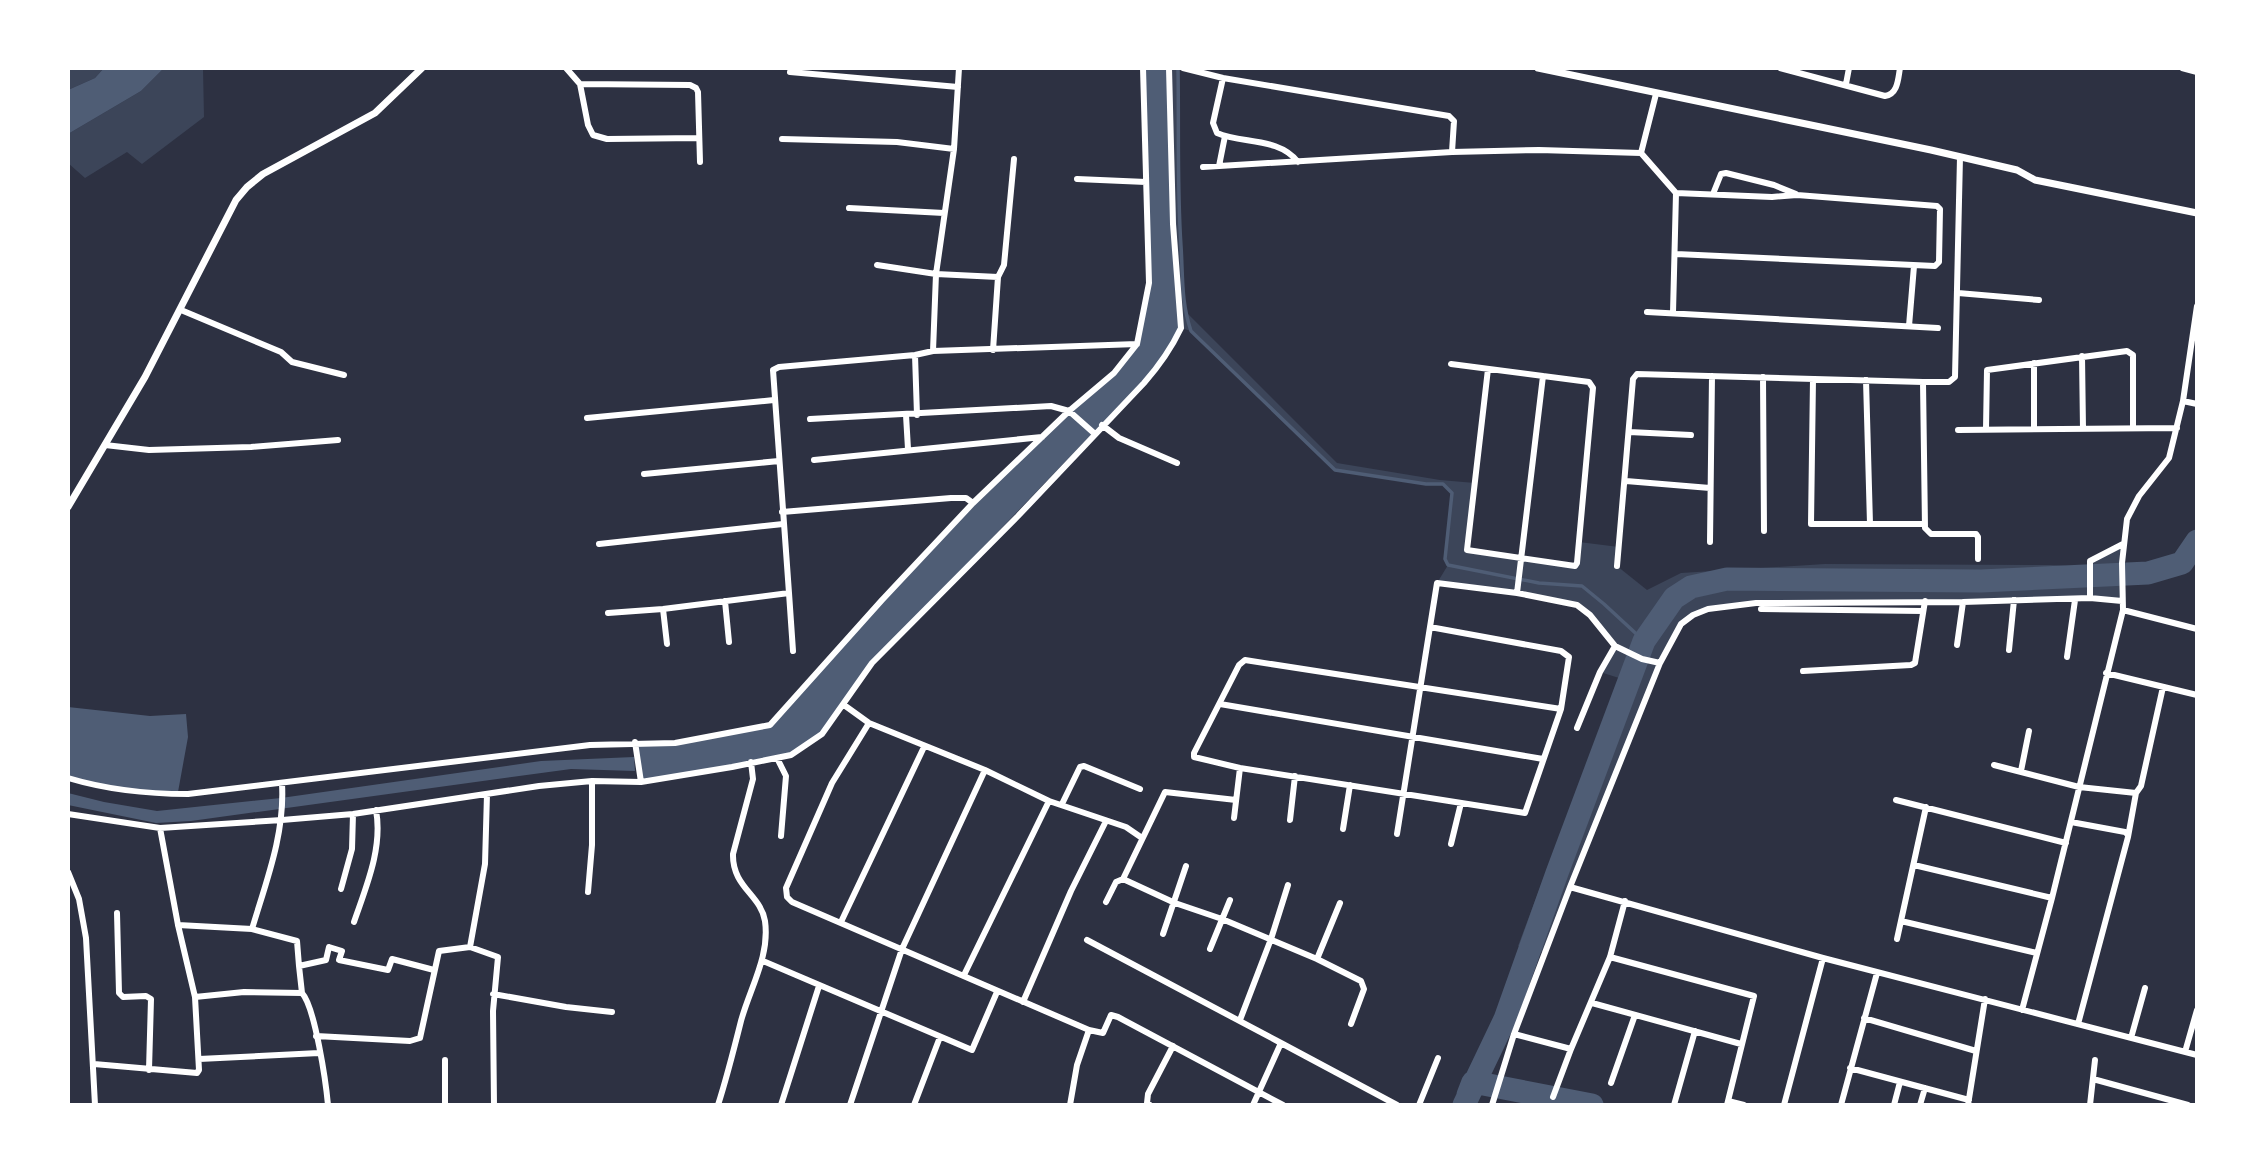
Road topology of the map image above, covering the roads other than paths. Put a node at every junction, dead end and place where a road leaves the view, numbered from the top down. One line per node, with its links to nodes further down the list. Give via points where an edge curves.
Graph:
1 (422, 68): 48 (street, via 375,113 247,187 236,200)
2 (566, 68): 16 (street)
3 (959, 68): 18 (street)
4 (1143, 68): 33 (street)
5 (1169, 68): 76 (street, via 1181,328 1161,362)
6 (1183, 68): 15 (street)
7 (1538, 68): 19 (street)
8 (1780, 68): 12 (street)
9 (1849, 68): 17 (street)
10 (1900, 68): 17 (street, via 1895,91 1889,96)
11 (2182, 68): 14 (street)
12 (1800, 71): 17 (street)
13 (790, 72): 18 (street)
14 (2197, 72)
15 (1223, 78): 20 (street, via 1213,123 1217,133); 24 (street, via 1449,116 1454,121)
16 (580, 84): 21 (street, via 593,135 607,139); 21 (street, via 690,85 698,92)
17 (1846, 84)
18 (958, 87): 23 (street)
19 (1656, 94): 25 (street); 26 (street)
20 (1225, 136): 29 (street, via 1272,145); 30 (street)
21 (699, 138): 28 (street)
22 (782, 139): 23 (street, via 897,142)
23 (954, 149): 38 (street)
24 (1452, 152): 25 (street); 29 (street)
25 (1641, 153): 34 (street)
26 (1960, 157): 39 (street, via 2017,170 2035,180); 45 (street)
27 (1014, 159): 44 (street)
28 (701, 162)
29 (1298, 162): 30 (street)
30 (1219, 166): 31 (street)
31 (1203, 167)
32 (1077, 179): 33 (street)
33 (1146, 182): 53 (street, via 1149,284)
34 (1676, 193): 35 (street); 40 (street)
35 (1713, 194): 36 (street); 36 (street, via 1719,177 1726,173)
36 (1797, 195): 42 (street, via 1939,206 1939,264)
37 (849, 208): 38 (street)
38 (944, 213): 43 (street)
39 (2197, 213)
40 (1676, 254): 42 (street); 50 (street)
41 (877, 265): 43 (street)
42 (1914, 266): 51 (street)
43 (936, 274): 44 (street); 55 (street)
44 (998, 278): 54 (street)
45 (1958, 293): 46 (street); 67 (street, via 1955,377 1949,382)
46 (2039, 300)
47 (2197, 306): 69 (street)
48 (181, 310): 61 (street, via 281,352 292,362); 88 (street)
49 (1647, 312): 50 (street)
50 (1673, 313): 51 (street)
51 (1909, 326): 52 (street)
52 (1938, 328)
53 (1137, 344): 54 (street); 71 (street, via 1114,373)
54 (993, 350): 55 (street)
55 (933, 351): 56 (street)
56 (915, 355): 68 (street, via 779,367 772,376); 73 (street)
57 (2082, 356): 58 (street); 77 (street, via 2132,353); 81 (street)
58 (2034, 363): 79 (street, via 1987,370); 80 (street)
59 (1451, 364): 60 (street)
60 (1488, 369): 62 (street); 107 (street, via 1467,550)
61 (344, 375)
62 (1543, 376): 107 (street); 107 (street, via 1593,386 1577,563 1573,567)
63 (1712, 376): 64 (street); 83 (street, via 1635,375); 95 (street)
64 (1763, 377): 65 (street); 102 (street)
65 (1814, 379): 66 (street); 100 (street, via 1811,523)
66 (1866, 380): 67 (street); 100 (street)
67 (1923, 382): 101 (street)
68 (774, 400): 74 (street); 91 (street)
69 (2183, 401): 70 (street); 78 (street)
70 (2197, 404)
71 (1069, 411): 73 (street, via 1051,406); 84 (street); 86 (street)
72 (906, 415): 73 (street); 75 (street); 89 (street)
73 (917, 415)
74 (587, 418)
75 (810, 419)
76 (1102, 425): 84 (street); 92 (street, via 1119,438)
77 (2133, 428): 78 (street); 81 (street)
78 (2177, 428): 105 (street, via 2169,458 2133,505)
79 (1986, 429): 80 (street); 82 (street)
80 (2034, 429): 81 (street)
81 (2083, 429)
82 (1958, 430)
83 (1629, 432): 85 (street); 94 (street)
84 (1095, 434): 139 (street, via 880,655)
85 (1691, 435)
86 (1042, 437): 89 (street); 96 (street)
87 (338, 440): 88 (street, via 149,450)
88 (105, 444): 97 (street)
89 (908, 449): 90 (street)
90 (814, 460)
91 (779, 461): 93 (street); 98 (street)
92 (1177, 463)
93 (643, 474)
94 (1626, 481): 95 (street); 108 (street)
95 (1710, 488): 103 (street)
96 (973, 503): 98 (street, via 951,498); 145 (street, via 771,725 675,743)
97 (68, 507)
98 (782, 512): 99 (street)
99 (783, 524): 104 (street); 109 (street)
100 (1870, 524): 101 (street)
101 (1924, 524): 106 (street, via 1931,534 1976,534)
102 (1764, 531)
103 (1710, 542)
104 (599, 544)
105 (2123, 544): 111 (street, via 2090,561); 116 (street)
106 (1978, 559)
107 (1521, 561): 110 (street)
108 (1617, 566)
109 (789, 593): 114 (street); 130 (street)
110 (1517, 593): 123 (street, via 1437,583); 128 (street, via 1577,605)
111 (2090, 598): 113 (street); 116 (street)
112 (2014, 600): 113 (street); 117 (street); 129 (street)
113 (2076, 600): 131 (street)
114 (726, 601): 118 (street); 125 (street)
115 (1924, 601): 117 (street); 121 (street); 132 (street, via 1756,603 1708,609 1681,624)
116 (2122, 601): 120 (street)
117 (1963, 602): 127 (street)
118 (663, 609): 122 (street); 126 (street)
119 (1761, 609): 121 (street)
120 (2123, 610): 124 (street); 134 (street)
121 (1923, 611): 133 (street, via 1916,659 1911,665)
122 (608, 614)
123 (1430, 627): 135 (street); 140 (street, via 1565,652 1569,660)
124 (2197, 629)
125 (729, 642)
126 (667, 644)
127 (1956, 645)
128 (1615, 646): 132 (street); 142 (street)
129 (2009, 650)
130 (793, 651)
131 (2067, 657)
132 (1660, 663): 192 (street)
133 (1803, 671)
134 (2106, 673): 136 (street); 160 (street)
135 (1421, 685): 138 (street, via 1245,660); 140 (street); 144 (street)
136 (2163, 687): 137 (street); 162 (street)
137 (2197, 695)
138 (1220, 704): 144 (street); 151 (street, via 1193,755)
139 (844, 705): 141 (street); 147 (street, via 822,734 791,755)
140 (1562, 709): 148 (street)
141 (869, 723): 146 (street); 205 (street, via 832,783 786,888 792,902)
142 (1577, 728)
143 (2029, 731): 153 (street)
144 (1412, 736): 148 (street); 164 (street)
145 (635, 742): 157 (street); 158 (street)
146 (925, 747): 152 (street); 205 (street)
147 (777, 758): 149 (street); 183 (street, via 786,776)
148 (1543, 759): 168 (street, via 1525,813)
149 (751, 762): 157 (street); 219 (street, via 753,779 733,867 765,920)
150 (1994, 765): 153 (street)
151 (1240, 768): 154 (street); 165 (street)
152 (985, 770): 167 (street); 213 (street)
153 (2021, 771): 160 (street)
154 (1295, 776): 159 (street); 176 (street)
155 (68, 778): 158 (street, via 147,793 188,794)
156 (592, 781): 157 (street); 163 (street); 194 (street)
157 (641, 782)
158 (282, 784): 175 (street)
159 (1350, 785): 164 (street); 180 (street)
160 (2079, 787): 162 (street); 178 (street)
161 (1140, 789): 169 (street, via 1084,765)
162 (2136, 793): 182 (street)
163 (488, 794): 171 (street); 212 (street, via 485,864)
164 (1403, 794): 168 (street); 181 (street)
165 (1236, 800): 174 (street); 184 (street, via 1165,792)
166 (1896, 800): 170 (street)
167 (1049, 801): 169 (street); 223 (street)
168 (1461, 803): 186 (street)
169 (1062, 804): 177 (street)
170 (1926, 807): 185 (street); 187 (street)
171 (376, 810): 173 (street); 204 (street, via 374,855)
172 (68, 814): 179 (street)
173 (353, 814): 175 (street); 193 (street, via 352,849)
174 (1234, 818)
175 (282, 820): 179 (street); 207 (street)
176 (1290, 820)
177 (1106, 821): 184 (street); 231 (street)
178 (2071, 822): 182 (street); 185 (street)
179 (160, 828): 206 (street)
180 (1343, 829)
181 (1396, 834)
182 (2127, 834): 241 (street)
183 (780, 836)
184 (1142, 838): 190 (street)
185 (2066, 843): 195 (street)
186 (1451, 844)
187 (1914, 865): 195 (street); 203 (street)
188 (1186, 866): 199 (street)
189 (68, 872): 260 (street, via 84,926)
190 (1123, 879): 198 (street, via 1116,882); 199 (street)
191 (1288, 885): 209 (street)
192 (1570, 887): 197 (street); 244 (street)
193 (341, 890)
194 (588, 892)
195 (2052, 898): 215 (street)
196 (1230, 900): 202 (street)
197 (1625, 901): 216 (street); 217 (street)
198 (1106, 902)
199 (1175, 903): 202 (street); 208 (street)
200 (1340, 903): 218 (street)
201 (117, 913): 262 (street, via 119,993 151,999)
202 (1222, 919): 209 (street); 214 (street)
203 (1901, 921): 210 (street); 215 (street)
204 (354, 922)
205 (841, 922): 213 (street)
206 (178, 925): 207 (street); 229 (street)
207 (252, 929): 220 (street, via 297,941)
208 (1163, 934)
209 (1271, 939): 218 (street); 239 (street)
210 (1898, 939)
211 (1087, 940): 239 (street)
212 (470, 947): 221 (street, via 439,951); 228 (street, via 498,957)
213 (902, 949): 223 (street); 233 (street)
214 (1210, 949)
215 (2037, 953): 234 (street)
216 (1610, 957): 232 (street); 249 (street, via 1754,996)
217 (1823, 958): 222 (street); 288 (street)
218 (1317, 959): 240 (street, via 1363,982)
219 (763, 961): 224 (street); 275 (street, via 750,990)
220 (299, 966): 221 (street, via 326,960 328,947 342,951 339,960 388,970 392,959); 227 (street)
221 (434, 970): 245 (street, via 422,1034 415,1041)
222 (1877, 973): 230 (street); 238 (street)
223 (964, 975): 226 (street)
224 (818, 986): 233 (street); 276 (street)
225 (2145, 988): 247 (street)
226 (997, 992): 231 (street); 246 (street, via 972,1050)
227 (302, 993): 229 (street); 245 (street)
228 (493, 994): 236 (street); 274 (street)
229 (195, 997): 257 (street)
230 (1985, 999): 234 (street); 252 (street)
231 (1023, 1002): 242 (street)
232 (1592, 1003): 237 (street); 251 (street)
233 (880, 1010): 246 (street); 277 (street)
234 (2022, 1010): 241 (street)
235 (2197, 1010): 253 (street)
236 (612, 1012)
237 (1635, 1015): 243 (street); 265 (street)
238 (1864, 1018): 252 (street); 261 (street)
239 (1240, 1020): 248 (street)
240 (1351, 1024)
241 (2078, 1024): 247 (street)
242 (1089, 1030): 250 (street, via 1102,1033 1111,1015); 279 (street)
243 (1695, 1031): 249 (street); 286 (street)
244 (1514, 1034): 251 (street); 285 (street)
245 (316, 1035): 254 (street)
246 (940, 1037): 278 (street)
247 (2131, 1038): 253 (street)
248 (1281, 1043): 267 (street); 283 (street)
249 (1741, 1044): 270 (street)
250 (1173, 1046): 267 (street); 280 (street, via 1148,1094)
251 (1571, 1048): 268 (street)
252 (1976, 1051): 269 (street)
253 (2185, 1052): 255 (street)
254 (319, 1054): 257 (street); 272 (street)
255 (2197, 1055)
256 (1438, 1058): 284 (street)
257 (199, 1059): 262 (street, via 197,1073)
258 (445, 1060): 273 (street)
259 (2095, 1060): 263 (street)
260 (94, 1064): 262 (street); 271 (street)
261 (1850, 1068): 264 (street); 289 (street)
262 (149, 1070)
263 (2093, 1079): 292 (street); 293 (street)
264 (1900, 1082): 266 (street); 290 (street)
265 (1611, 1083)
266 (1924, 1088): 269 (street); 291 (street)
267 (1259, 1092): 281 (street); 282 (street)
268 (1553, 1097)
269 (1968, 1102)
270 (1727, 1103): 287 (street)
271 (95, 1105)
272 (328, 1105)
273 (445, 1105)
274 (494, 1105)
275 (719, 1105)
276 (781, 1105)
277 (850, 1105)
278 (914, 1105)
279 (1070, 1105)
280 (1150, 1105)
281 (1253, 1105)
282 (1283, 1105)
283 (1397, 1105)
284 (1419, 1105)
285 (1492, 1105)
286 (1674, 1105)
287 (1744, 1105)
288 (1784, 1105)
289 (1841, 1105)
290 (1894, 1105)
291 (1920, 1105)
292 (2090, 1105)
293 (2188, 1105)

